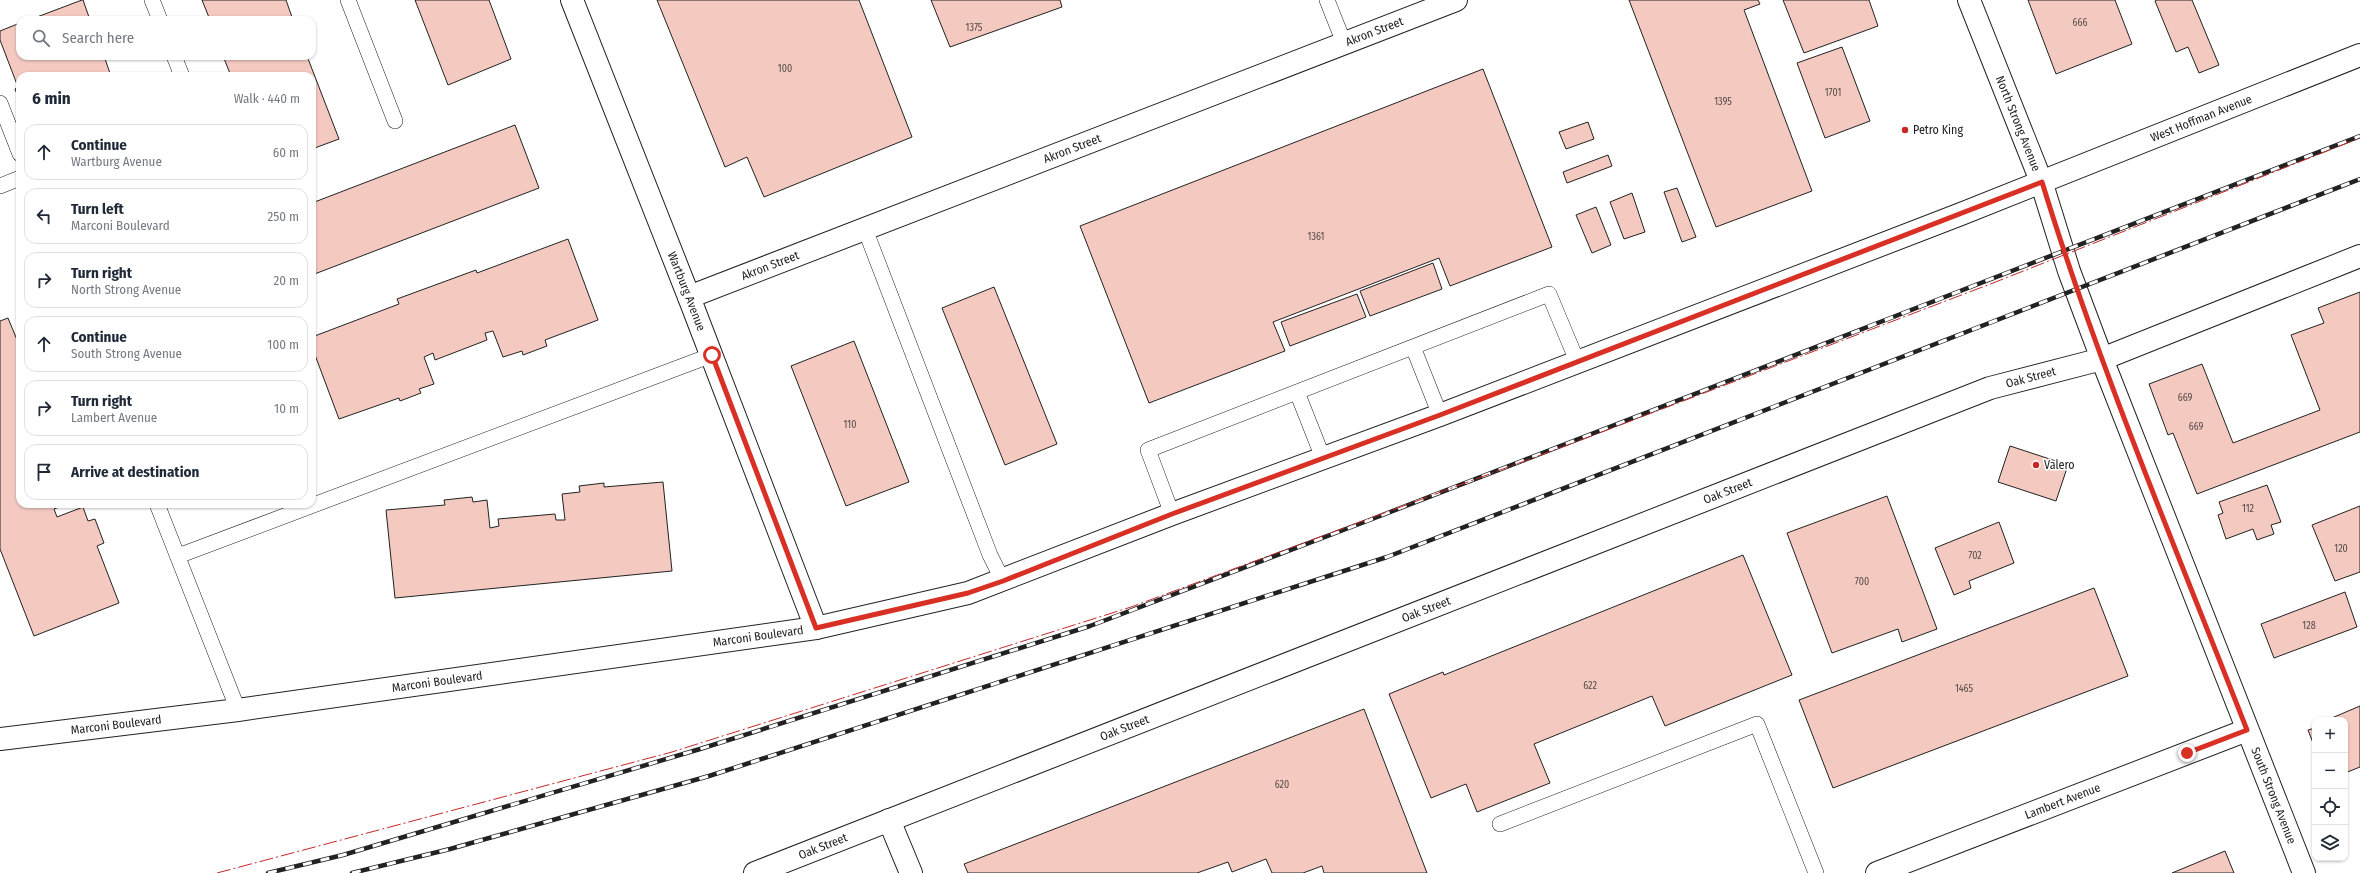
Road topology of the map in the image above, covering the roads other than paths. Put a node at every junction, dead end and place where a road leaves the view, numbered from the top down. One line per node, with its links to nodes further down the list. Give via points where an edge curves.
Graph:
1 (152, 0): 8 (lane)
2 (348, 0): 14 (lane)
3 (572, 0): 22 (street, Wartburg Avenue)
4 (1327, 0): 9 (lane)
5 (1456, 0): 7 (street, Akron Street)
6 (1969, 0): 17 (street, North Strong Avenue)
7 (1434, 4): 9 (street, Akron Street)
8 (158, 16)
9 (1344, 43): 19 (street, Akron Street)
10 (2360, 55): 17 (street, West Hoffman Avenue)
11 (176, 60): 12 (lane)
12 (180, 72)
13 (0, 103): 15 (lane)
14 (395, 121)
15 (16, 144)
16 (16, 180): 18 (lane)
17 (2042, 182): 21 (street, North Strong Avenue); 26 (street, Marconi Boulevard)
18 (0, 186)
19 (865, 229): 22 (street, Akron Street); 35 (lane, via 990,555)
20 (2360, 256): 25 (street)
21 (2069, 271): 25 (street, South Strong Avenue)
22 (690, 297): 24 (street, Wartburg Avenue)
23 (1413, 347): 26 (lane, via 1549,294); 27 (lane); 28 (lane)
24 (712, 355): 30 (lane); 36 (street, Wartburg Avenue)
25 (2102, 359): 38 (street, South Strong Avenue); 40 (street, Oak Street, via 1990,388)
26 (1577, 361): 28 (street, Marconi Boulevard)
27 (1297, 392): 29 (lane); 33 (lane, via 1148,450)
28 (1440, 415): 29 (street, Marconi Boulevard)
29 (1322, 458): 33 (street, Marconi Boulevard)
30 (316, 504)
31 (159, 508): 34 (lane)
32 (306, 508): 34 (lane)
33 (1172, 514): 35 (street, Marconi Boulevard)
34 (178, 556): 37 (lane)
35 (1003, 581): 36 (street, Marconi Boulevard, via 968,593)
36 (816, 628): 37 (street, Marconi Boulevard)
37 (238, 710): 39 (street, Marconi Boulevard)
38 (2247, 730): 45 (street, Lambert Avenue); 46 (street, South Strong Avenue)
39 (0, 739)
40 (889, 820): 42 (street, Oak Street); 43 (street)
41 (1500, 824): 44 (lane, via 1758,724)
42 (755, 873)
43 (911, 873)
44 (1816, 873)
45 (1877, 873)
46 (2304, 873)

